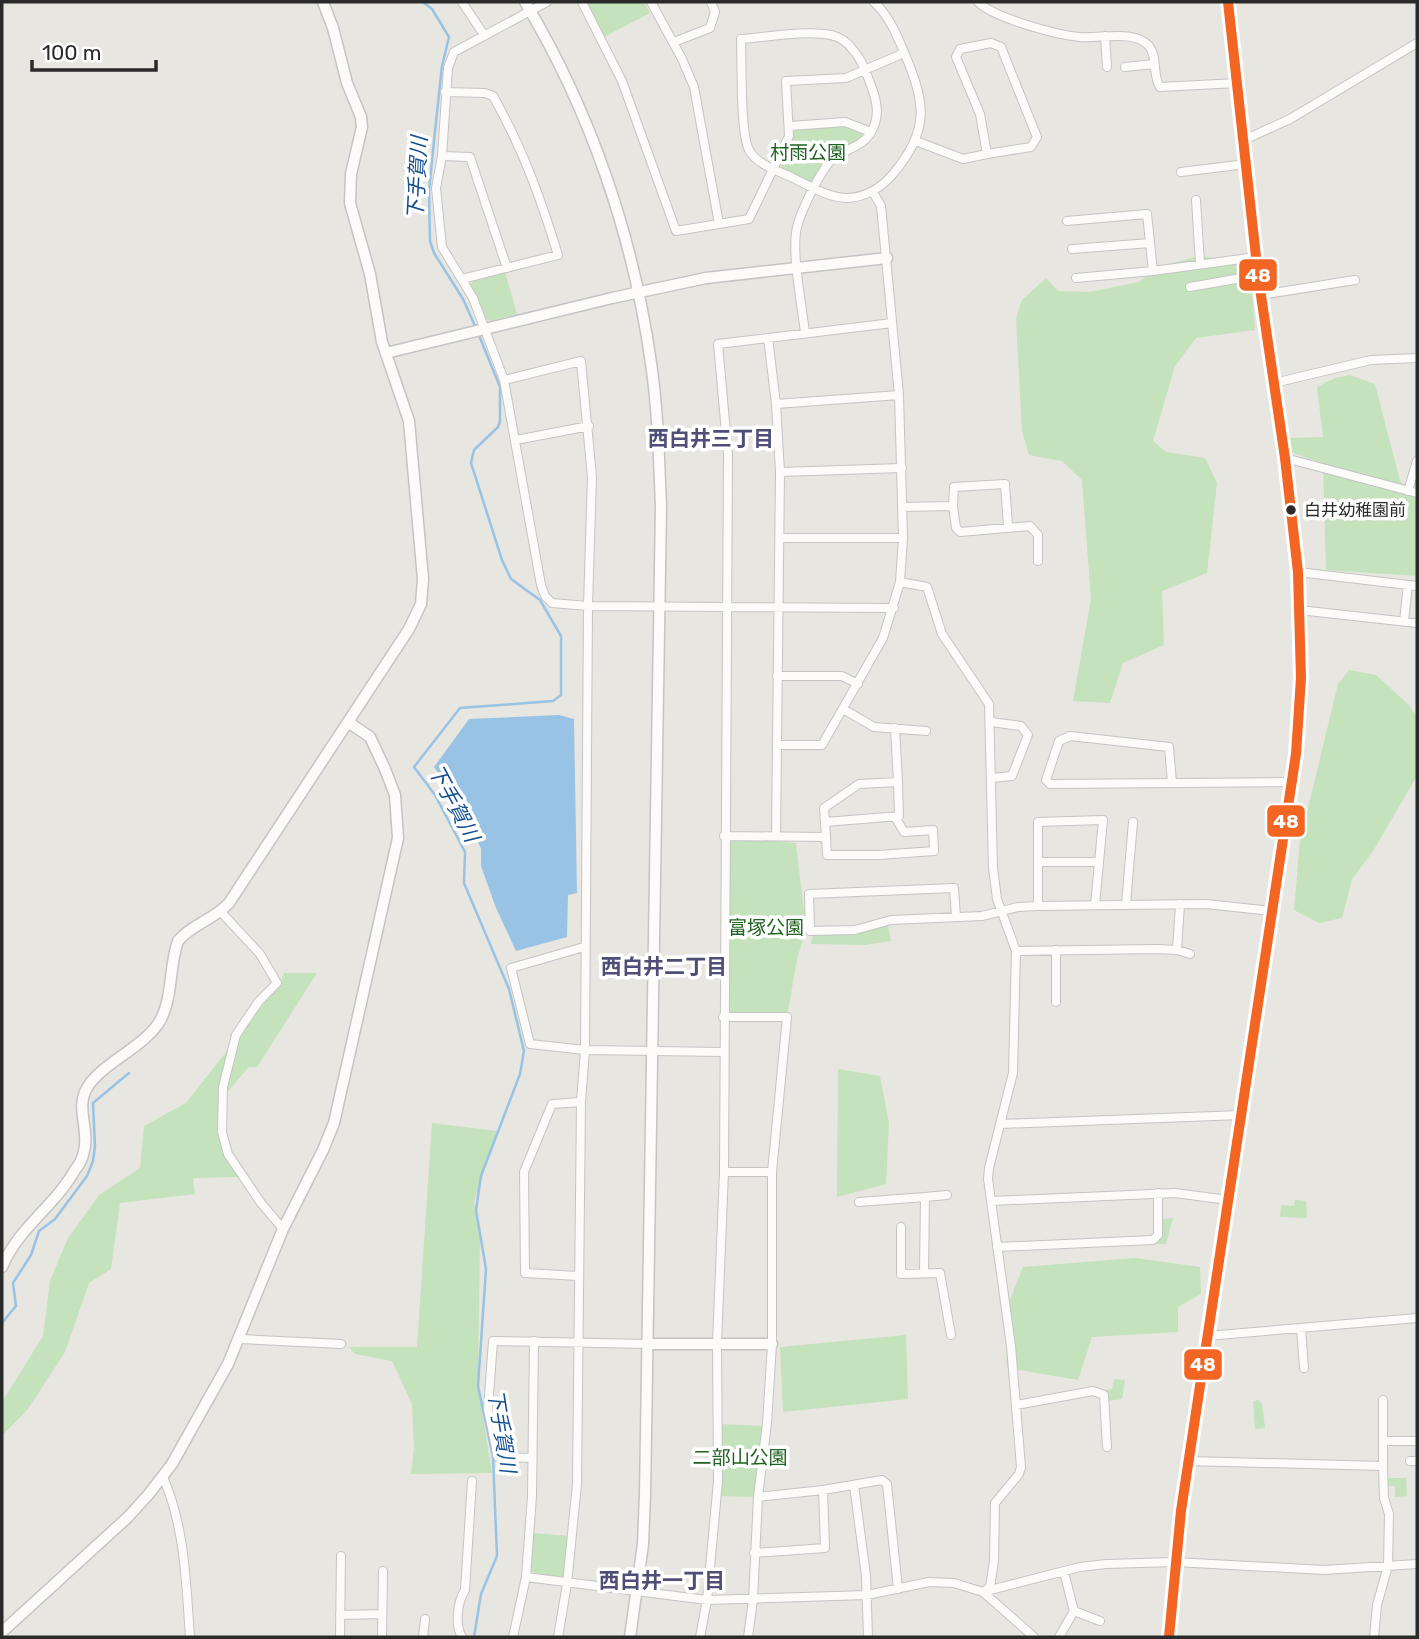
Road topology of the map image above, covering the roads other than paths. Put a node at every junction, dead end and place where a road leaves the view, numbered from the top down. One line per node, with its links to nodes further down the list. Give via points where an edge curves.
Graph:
1 (323, 2): 55 (street, via 361,117 350,203)
2 (462, 2): 11 (street)
3 (547, 2): 10 (street)
4 (582, 2): 35 (street, via 622,80 676,231)
5 (651, 2): 13 (street)
6 (711, 2): 13 (street, via 715,12 710,28)
7 (874, 2): 15 (street, via 891,22)
8 (978, 2): 12 (street, via 999,15 1059,33)
9 (1228, 2): 20 (street)
10 (528, 6): 11 (street); 49 (street, via 597,149)
11 (484, 35): 21 (street, via 454,52)
12 (1105, 36): 16 (street, via 1121,35 1145,43 1151,48); 17 (street)
13 (674, 42): 35 (street, via 694,87)
14 (1417, 43): 24 (street, via 1290,119)
15 (904, 53): 19 (street); 25 (street, via 922,104)
16 (1154, 64): 18 (street); 20 (street, via 1160,87)
17 (1107, 67)
18 (1125, 67)
19 (865, 71): 22 (street, via 846,78 786,81); 23 (street, via 877,107); 29 (street, via 855,51 834,36 741,39 745,139 752,155)
20 (1238, 83): 24 (street)
21 (445, 92): 27 (street); 42 (street, via 493,96 540,194 558,255)
22 (790, 126): 23 (street, via 845,122); 29 (street)
23 (872, 132): 31 (street, via 826,166)
24 (1244, 140): 28 (street)
25 (916, 141): 26 (street, via 962,159); 32 (street, via 889,179)
26 (987, 154): 26 (street, via 980,114 956,57 960,49 991,43 1000,47 1037,137 1031,147)
27 (442, 156): 42 (street, via 470,158); 46 (street, via 436,188 442,247)
28 (1246, 164): 30 (street); 38 (street)
29 (774, 169): 31 (street); 35 (street, via 749,219)
30 (1181, 173)
31 (815, 188): 32 (street, via 847,198); 41 (street, via 797,228)
32 (873, 192): 39 (street, via 881,206)
33 (1196, 200): 40 (street)
34 (1067, 221): 36 (street, via 1147,214)
35 (719, 224)
36 (1150, 243): 37 (street); 43 (street)
37 (1072, 249)
38 (1256, 257): 40 (street); 44 (street)
39 (887, 258): 41 (street); 51 (street)
40 (1200, 263): 43 (street)
41 (798, 267): 49 (street, via 705,278); 53 (street)
42 (507, 268): 46 (street)
43 (1153, 271): 45 (street)
44 (1258, 275): 48 (street); 50 (street)
45 (1076, 278)
46 (462, 279): 52 (street, via 473,298)
47 (1355, 280): 50 (street)
48 (1190, 287)
49 (639, 292): 52 (street); 78 (street, via 656,410 661,507)
50 (1261, 295): 58 (street)
51 (892, 323): 53 (street); 59 (street)
52 (480, 331): 55 (street); 57 (street)
53 (805, 333): 54 (street)
54 (768, 338): 60 (street); 79 (street, via 718,344 728,454)
55 (386, 353): 88 (street, via 409,421 424,592 410,629)
56 (1417, 358): 58 (street, via 1371,360)
57 (504, 380): 61 (street, via 581,361); 62 (street)
58 (1274, 383): 63 (street)
59 (899, 395): 60 (street); 65 (street)
60 (776, 404): 66 (street)
61 (589, 426): 62 (street); 77 (street)
62 (516, 440): 77 (street, via 545,596 552,603)
63 (1285, 458): 67 (street); 74 (street)
64 (1417, 461): 67 (street)
65 (902, 468): 66 (street); 68 (street)
66 (780, 472): 71 (street)
67 (1413, 492)
68 (902, 506): 69 (street); 72 (street)
69 (953, 506): 70 (street, via 960,532); 70 (street, via 954,488 1004,484)
70 (1008, 526): 73 (street, via 1030,526 1038,535)
71 (780, 538): 72 (street); 80 (street)
72 (903, 538): 75 (street)
73 (1038, 561)
74 (1298, 572): 76 (street); 82 (street)
75 (900, 582): 81 (street); 89 (street, via 927,587 946,642 989,704)
76 (1413, 586): 83 (street)
77 (588, 606): 78 (street); 113 (street)
78 (658, 606): 79 (street); 121 (street)
79 (728, 606): 80 (street); 100 (street)
80 (777, 606): 81 (street); 85 (street)
81 (894, 608): 86 (street)
82 (1299, 610): 83 (street); 95 (street, via 1300,705)
83 (1404, 621): 84 (street)
84 (1417, 622)
85 (777, 676): 86 (street, via 842,676); 92 (street)
86 (858, 684): 87 (street)
87 (843, 709): 90 (street, via 874,727); 92 (street, via 822,745)
88 (348, 722): 111 (street); 135 (street, via 370,737 385,769 395,795 398,838 334,1124)
89 (991, 722): 93 (street); 93 (street, via 1021,726 1028,735 1012,776)
90 (895, 728): 91 (street); 94 (street)
91 (926, 731)
92 (777, 745): 101 (street)
93 (991, 778): 109 (street, via 993,868)
94 (898, 782): 97 (street, via 899,816); 98 (street, via 859,784 824,808)
95 (1292, 782): 96 (street); 110 (street)
96 (1172, 783): 96 (street, via 1050,784 1046,780 1059,741 1070,736 1169,747)
97 (895, 817): 98 (street); 102 (street, via 904,832 933,830 934,851 827,855)
98 (825, 822): 102 (street)
99 (1133, 822): 105 (street)
100 (724, 836): 101 (street); 119 (street)
101 (776, 836): 102 (street)
102 (826, 837)
103 (1038, 862): 104 (street); 104 (street, via 1038,822 1103,820); 108 (street)
104 (1099, 862): 107 (street)
105 (1126, 904): 106 (street); 107 (street)
106 (1180, 904): 110 (street); 115 (street)
107 (1095, 905): 108 (street)
108 (1038, 906): 109 (street)
109 (1001, 911): 112 (street); 116 (street)
110 (1272, 911): 124 (street)
111 (221, 912): 135 (street, via 260,954 277,983 236,1035 223,1087 224,1146); 137 (street, via 178,941 160,1020 87,1086 81,1159 61,1191 18,1237)
112 (956, 917): 112 (street, via 891,919 855,930 810,931 809,894 954,888)
113 (584, 947): 120 (street); 120 (street, via 511,968 530,1044)
114 (1056, 950): 115 (street); 116 (street); 118 (street)
115 (1177, 950): 117 (street)
116 (1016, 951): 125 (street, via 1014,1059)
117 (1190, 954)
118 (1056, 1002)
119 (723, 1017): 122 (street); 127 (street, via 787,1017)
120 (585, 1050): 121 (street); 123 (street)
121 (653, 1052): 122 (street); 149 (street)
122 (723, 1052): 126 (street)
123 (581, 1102): 139 (street); 139 (street, via 552,1104 524,1172 525,1273)
124 (1241, 1115): 125 (street); 131 (street)
125 (1001, 1124): 132 (street, via 989,1168)
126 (723, 1172): 127 (street); 147 (street)
127 (772, 1172): 150 (street)
128 (1158, 1193): 131 (street); 132 (street); 136 (street, via 1158,1236 1153,1240)
129 (947, 1195): 130 (street)
130 (925, 1197): 133 (street); 138 (street)
131 (1228, 1200): 143 (street)
132 (991, 1201): 136 (street)
133 (859, 1202)
134 (901, 1227): 138 (street, via 901,1274)
135 (283, 1229): 144 (street)
136 (998, 1247): 153 (street)
137 (2, 1267)
138 (924, 1273): 142 (street, via 940,1273)
139 (579, 1276): 146 (street)
140 (1417, 1318): 141 (street)
141 (1301, 1328): 143 (street); 151 (street)
142 (951, 1335)
143 (1208, 1336): 158 (street)
144 (240, 1339): 148 (street); 160 (street)
145 (534, 1341): 146 (street); 157 (street); 157 (street, via 493,1341 488,1409 498,1457)
146 (578, 1342): 149 (street); 173 (street, via 577,1484)
147 (717, 1343): 149 (street); 150 (street); 178 (street, via 718,1481)
148 (341, 1344)
149 (648, 1344): 175 (street, via 644,1520)
150 (772, 1345): 164 (street)
151 (1304, 1368)
152 (1383, 1400): 154 (street)
153 (1016, 1405): 156 (street, via 1093,1391 1104,1395); 176 (street, via 1021,1467 995,1503 994,1561 990,1587)
154 (1383, 1441): 155 (street); 159 (street)
155 (1417, 1441)
156 (1107, 1447)
157 (532, 1458): 172 (street)
158 (1188, 1461): 159 (street); 167 (street)
159 (1383, 1466): 169 (street, via 1389,1514)
160 (163, 1477): 185 (street, via 128,1517); 186 (street, via 185,1561)
161 (472, 1482): 190 (street, via 465,1591 460,1596 457,1629)
162 (853, 1485): 163 (street); 174 (street, via 882,1480 887,1484); 177 (street)
163 (823, 1490): 164 (street); 165 (street, via 825,1548)
164 (758, 1497): 165 (street)
165 (754, 1553): 179 (street)
166 (341, 1556): 181 (street)
167 (1175, 1562): 169 (street, via 1324,1570); 171 (street, via 1106,1564); 199 (street)
168 (1417, 1564): 169 (street)
169 (1388, 1566): 200 (street)
170 (383, 1572): 182 (street)
171 (1064, 1572): 176 (street); 180 (street)
172 (526, 1577): 173 (street); 191 (street)
173 (567, 1584): 175 (street); 192 (street)
174 (898, 1589): 176 (street, via 935,1582); 177 (street)
175 (636, 1592): 178 (street); 193 (street)
176 (983, 1592): 197 (street)
177 (867, 1595): 179 (street); 196 (street)
178 (707, 1600): 179 (street); 194 (street)
179 (753, 1600): 195 (street)
180 (1074, 1611): 184 (street); 198 (street)
181 (340, 1615): 182 (street); 187 (street)
182 (382, 1615): 188 (street)
183 (425, 1619): 189 (street)
184 (1100, 1621)
185 (2, 1632)
186 (190, 1637)
187 (340, 1637)
188 (382, 1637)
189 (423, 1637)
190 (462, 1637)
191 (513, 1637)
192 (558, 1637)
193 (630, 1637)
194 (700, 1637)
195 (748, 1637)
196 (868, 1637)
197 (1034, 1637)
198 (1059, 1637)
199 (1169, 1637)
200 (1374, 1637)

